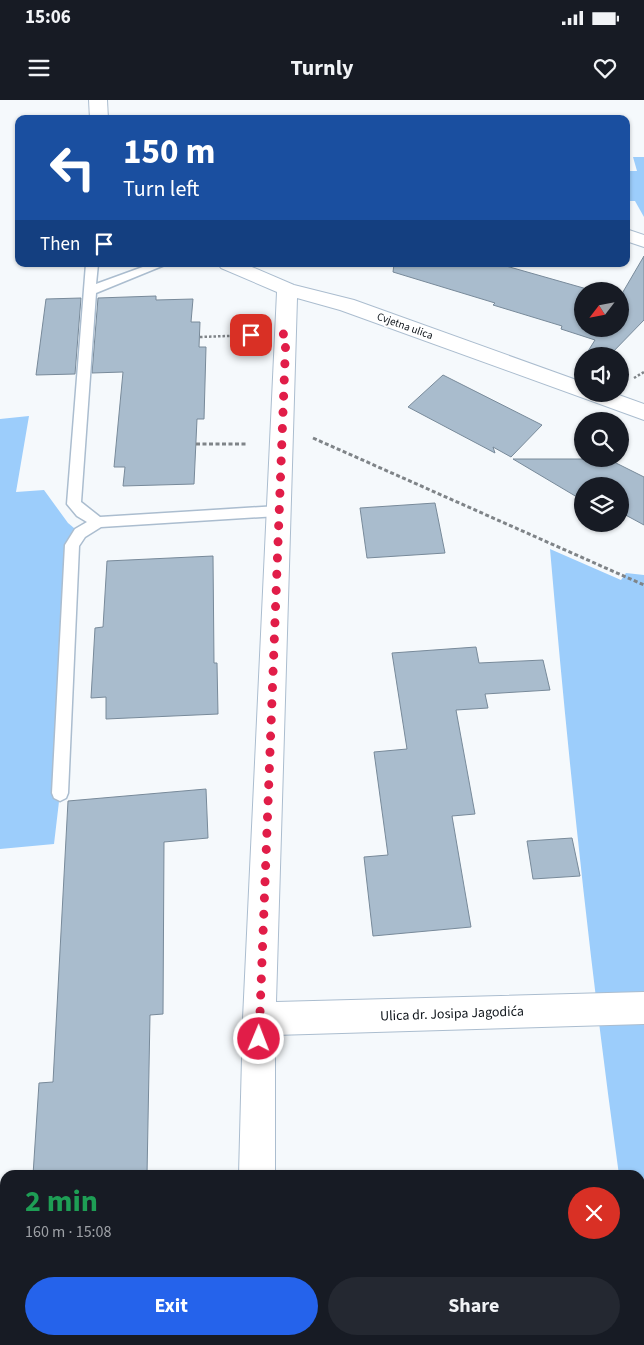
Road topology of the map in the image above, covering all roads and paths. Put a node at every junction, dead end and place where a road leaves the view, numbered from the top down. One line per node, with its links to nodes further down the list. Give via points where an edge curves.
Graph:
1 (98, 100): 2 (street)
2 (99, 115)
3 (630, 236): 4 (street)
4 (644, 241)
5 (92, 267): 9 (lane)
6 (153, 267): 9 (lane)
7 (235, 267): 8 (street, Cvjetna ulica)
8 (287, 289): 10 (street); 12 (street, Cvjetna ulica, via 347,305)
9 (90, 290): 18 (lane, via 74,504)
10 (286, 334): 11 (path); 15 (street)
11 (200, 337)
12 (574, 387)
13 (616, 402): 14 (street)
14 (644, 412)
15 (281, 437): 16 (path); 17 (street); 19 (path, via 313,438)
16 (196, 444)
17 (278, 511): 18 (lane); 22 (street)
18 (98, 522): 20 (lane, via 80,533 72,545)
19 (644, 585)
20 (60, 793)
21 (644, 1008): 22 (street, Ulica dr. Josipa Jagodića)
22 (259, 1019): 23 (street)
23 (257, 1170)

